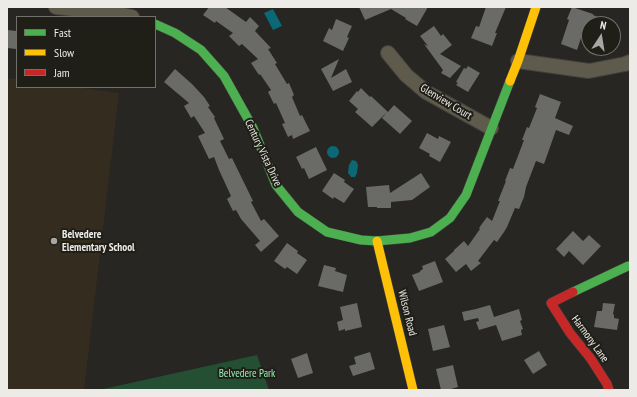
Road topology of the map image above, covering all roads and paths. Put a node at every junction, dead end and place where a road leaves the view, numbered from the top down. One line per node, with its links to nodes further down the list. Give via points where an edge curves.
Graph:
1 (56, 7): 3 (street)
2 (536, 7): 7 (street, Century Vista Drive)
3 (111, 10): 4 (street)
4 (129, 16)
5 (156, 24): 10 (street, Century Vista Drive, via 176,33 201,50 224,76 252,128 276,185 298,212 327,232)
6 (388, 53): 9 (street, Glenview Court, via 406,75 426,92)
7 (518, 62): 8 (street, via 588,71); 9 (street, Century Vista Drive)
8 (630, 62)
9 (491, 128): 10 (street, Century Vista Drive, via 466,195 450,218 430,232 410,238)
10 (377, 242): 12 (street, Wilson Road)
11 (628, 266): 13 (street, Harmony Lane, via 551,303 591,359)
12 (413, 390)
13 (609, 390)

